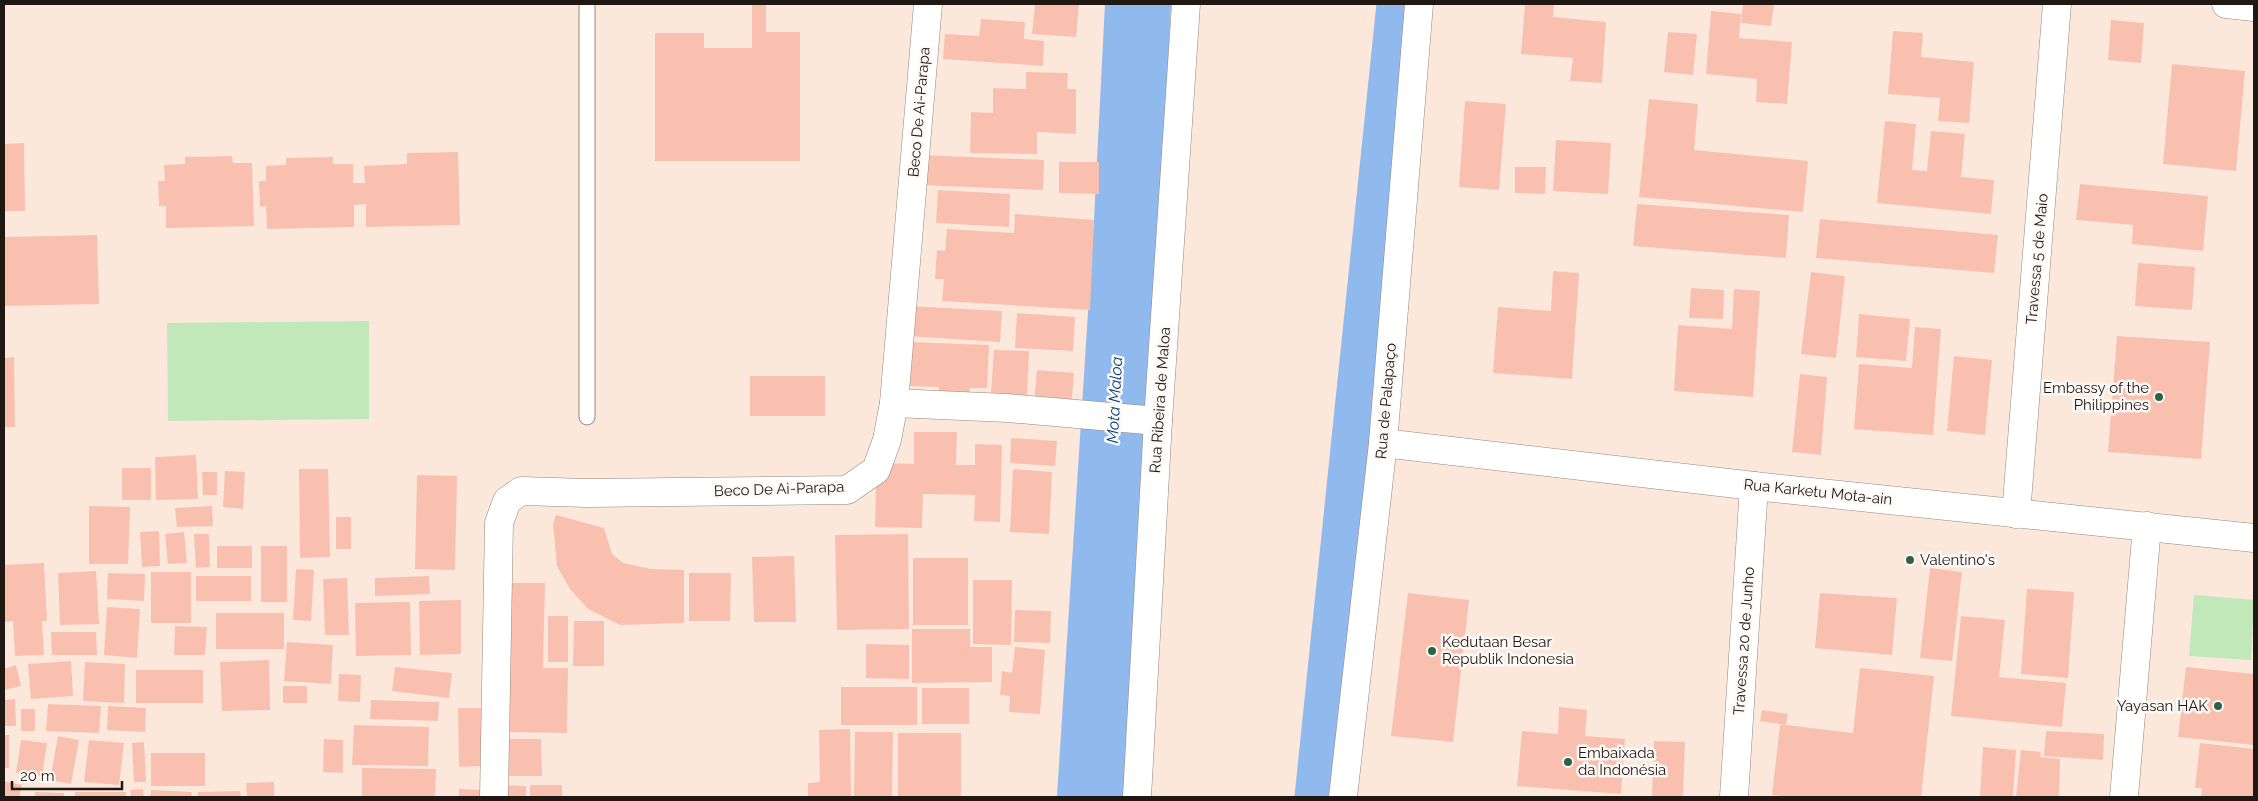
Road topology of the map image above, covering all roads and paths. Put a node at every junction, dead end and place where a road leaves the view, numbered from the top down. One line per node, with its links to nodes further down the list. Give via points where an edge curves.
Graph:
1 (587, 4): 9 (lane)
2 (928, 4): 8 (street, Beco De Ai-Parapa)
3 (1186, 4): 10 (street, Rua Ribeira de Maloa)
4 (1419, 4): 11 (street, Rua de Palapaço)
5 (2057, 4): 13 (street, Travessa 5 de Maio)
6 (2226, 4): 7 (street)
7 (2254, 7)
8 (894, 403): 10 (street, via 1007,408); 16 (street, Beco De Ai-Parapa, via 887,440 876,470 847,490 521,491 507,501 499,523)
9 (587, 417)
10 (1158, 421): 17 (street, Rua Ribeira de Maloa)
11 (1383, 443): 12 (street, Rua Karketu Mota-ain); 18 (street, Rua de Palapaço)
12 (1754, 486): 13 (street, Rua Karketu Mota-ain); 19 (street, Travessa 20 de Junho)
13 (2016, 514): 14 (street, Rua Karketu Mota-ain)
14 (2146, 526): 15 (street, Rua Karketu Mota-ain); 20 (street)
15 (2254, 538)
16 (494, 797)
17 (1137, 797)
18 (1343, 797)
19 (1734, 797)
20 (2124, 797)

